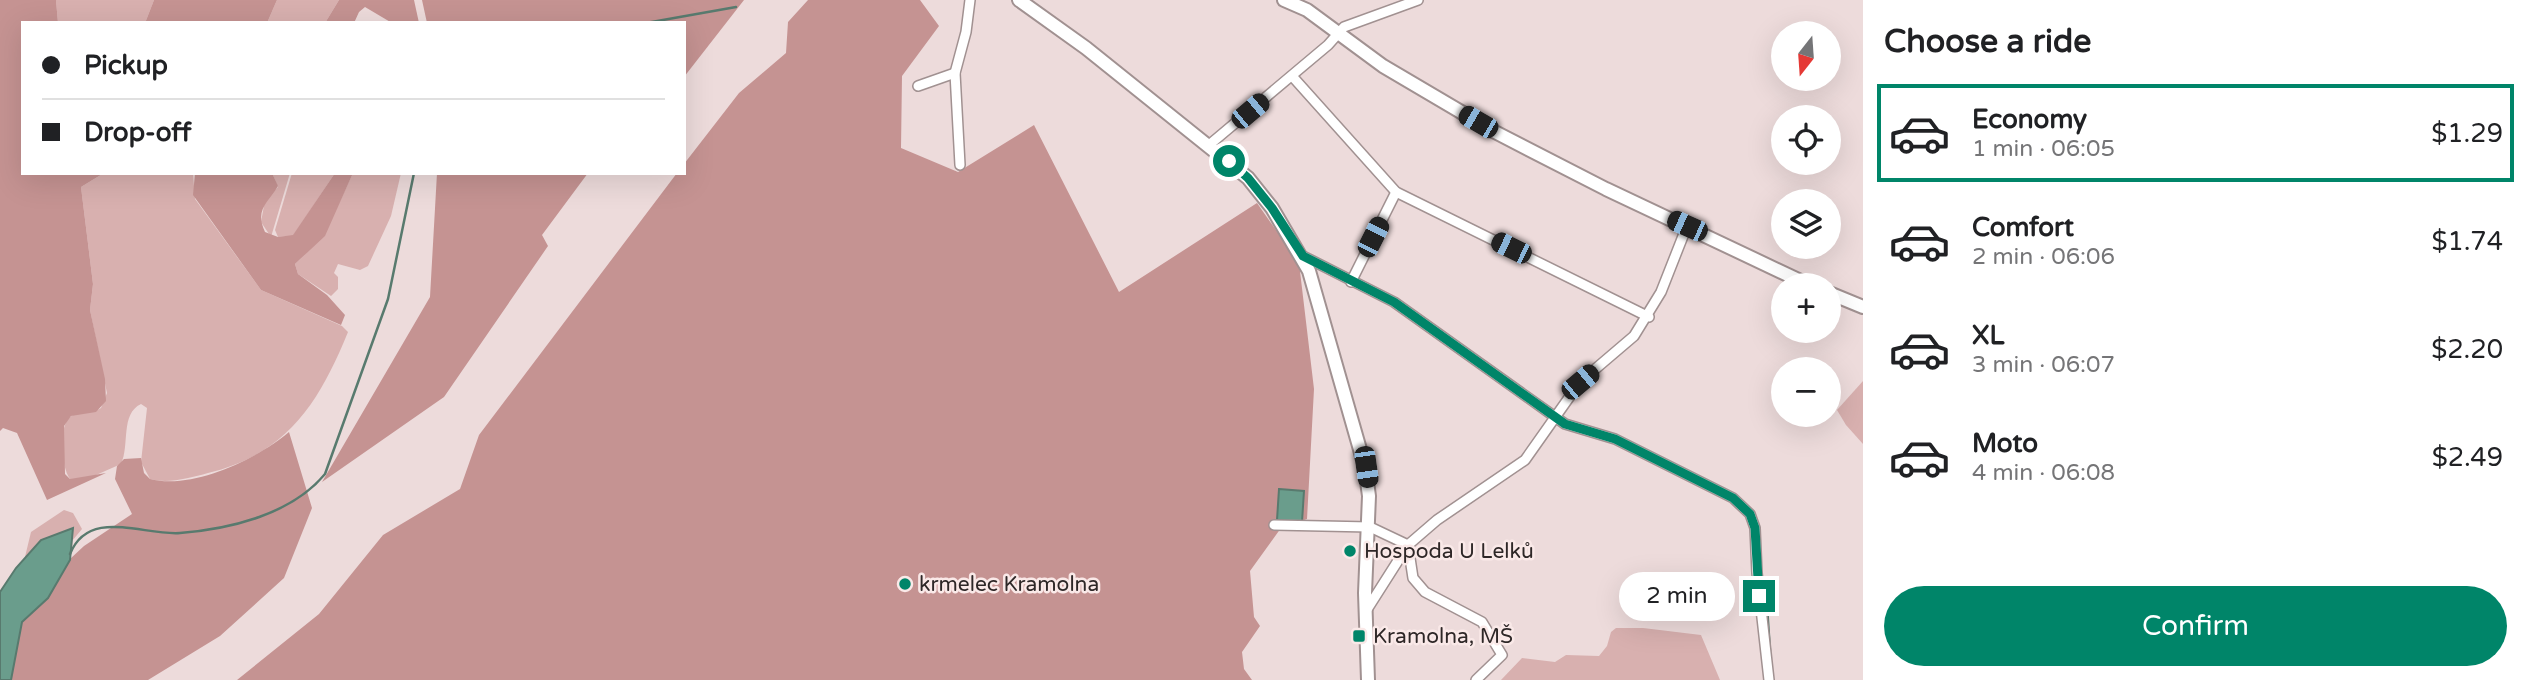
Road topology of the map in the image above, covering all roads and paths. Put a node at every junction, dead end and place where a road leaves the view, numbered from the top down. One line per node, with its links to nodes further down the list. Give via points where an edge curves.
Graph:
1 (970, 0): 6 (street)
2 (1019, 0): 9 (street)
3 (1283, 0): 5 (street, via 1307,10)
4 (1418, 0): 5 (street, via 1351,24)
5 (1339, 33): 7 (street); 12 (street, via 1383,66 1495,132)
6 (955, 73): 8 (street); 10 (street)
7 (1292, 76): 9 (street); 11 (street)
8 (918, 86)
9 (1209, 145): 13 (street, via 1248,178)
10 (960, 165)
11 (1396, 192): 15 (street); 18 (street)
12 (1687, 226): 14 (street); 18 (street)
13 (1303, 256): 15 (street); 21 (street, via 1366,467)
14 (1784, 273)
15 (1351, 282): 19 (street, via 1394,302)
16 (1841, 298): 17 (street)
17 (1863, 307)
18 (1649, 317): 19 (street, via 1634,336 1580,382)
19 (1556, 419): 22 (street, via 1525,460); 26 (street, via 1650,455 1733,498 1750,514)
20 (1274, 525): 21 (street)
21 (1370, 527): 22 (street); 23 (street)
22 (1408, 545): 23 (street); 25 (street, via 1413,578 1425,592 1482,622 1502,655)
23 (1365, 612): 24 (street)
24 (1368, 680)
25 (1476, 680)
26 (1769, 680)

